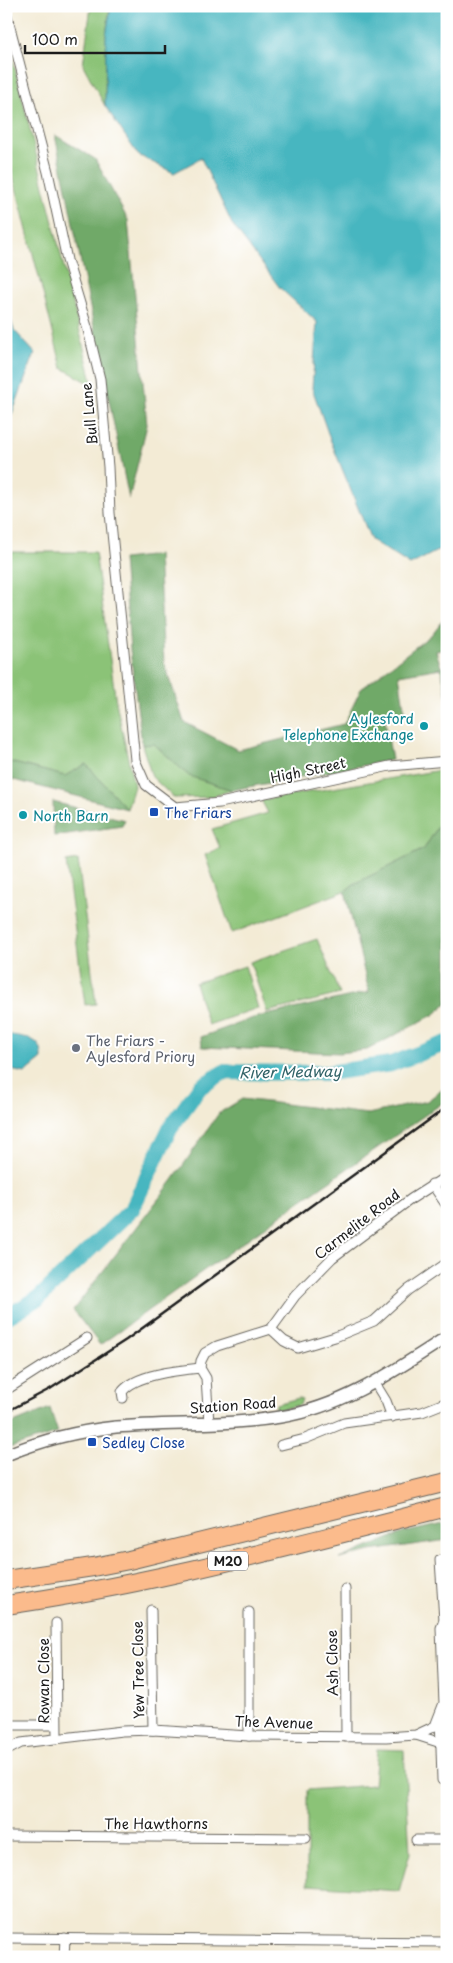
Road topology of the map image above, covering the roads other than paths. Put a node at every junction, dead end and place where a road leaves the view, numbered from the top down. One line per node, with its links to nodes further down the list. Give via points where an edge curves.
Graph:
1 (6, 12): 3 (street, Bull Lane, via 100,379 135,760 146,785)
2 (447, 761): 3 (street, High Street, via 390,766 220,803)
3 (175, 807)
4 (447, 1176): 5 (street, Carmelite Road)
5 (432, 1184): 6 (street); 8 (street, Carmelite Road, via 332,1258 295,1296)
6 (447, 1206)
7 (446, 1264): 8 (street, via 408,1290 374,1321 335,1337 298,1348)
8 (271, 1329): 11 (street, via 216,1346 205,1354)
9 (447, 1337): 12 (street, Station Road)
10 (87, 1338): 13 (street)
11 (200, 1368): 14 (street, via 163,1372 129,1385 122,1392); 17 (street, via 206,1378)
12 (375, 1383): 16 (street); 17 (street, Station Road, via 324,1406 282,1417)
13 (6, 1390)
14 (123, 1398)
15 (447, 1402): 16 (street, via 422,1412)
16 (392, 1417): 18 (street, via 344,1423)
17 (209, 1423): 19 (street, Station Road, via 93,1430 31,1444)
18 (282, 1445)
19 (6, 1455)
20 (447, 1482): 23 (highway, M20, via 129,1560)
21 (447, 1507): 25 (highway, M20, via 159,1578)
22 (440, 1560): 28 (street, The Avenue)
23 (6, 1580)
24 (344, 1589): 36 (street, Ash Close)
25 (6, 1605)
26 (151, 1610): 33 (street, Yew Tree Close)
27 (249, 1612): 35 (street)
28 (445, 1619): 30 (street, The Avenue, via 442,1642 444,1703)
29 (56, 1623): 32 (street, Rowan Close)
30 (440, 1711): 34 (street, The Avenue, via 435,1726); 38 (street)
31 (6, 1725): 32 (street)
32 (56, 1725): 37 (street, Rowan Close)
33 (153, 1730): 35 (street, The Avenue); 37 (street, The Avenue)
34 (416, 1735): 36 (street, The Avenue); 38 (street)
35 (249, 1736): 36 (street, The Avenue)
36 (346, 1737)
37 (57, 1738): 39 (street, The Avenue, via 21,1743)
38 (441, 1743): 40 (street)
39 (6, 1751)
40 (442, 1780)
41 (6, 1836): 42 (street, The Hawthorns)
42 (306, 1838)
43 (416, 1840): 44 (street)
44 (447, 1840)
45 (6, 1938): 46 (street)
46 (65, 1938): 47 (street); 48 (street)
47 (447, 1942)
48 (64, 1957)

